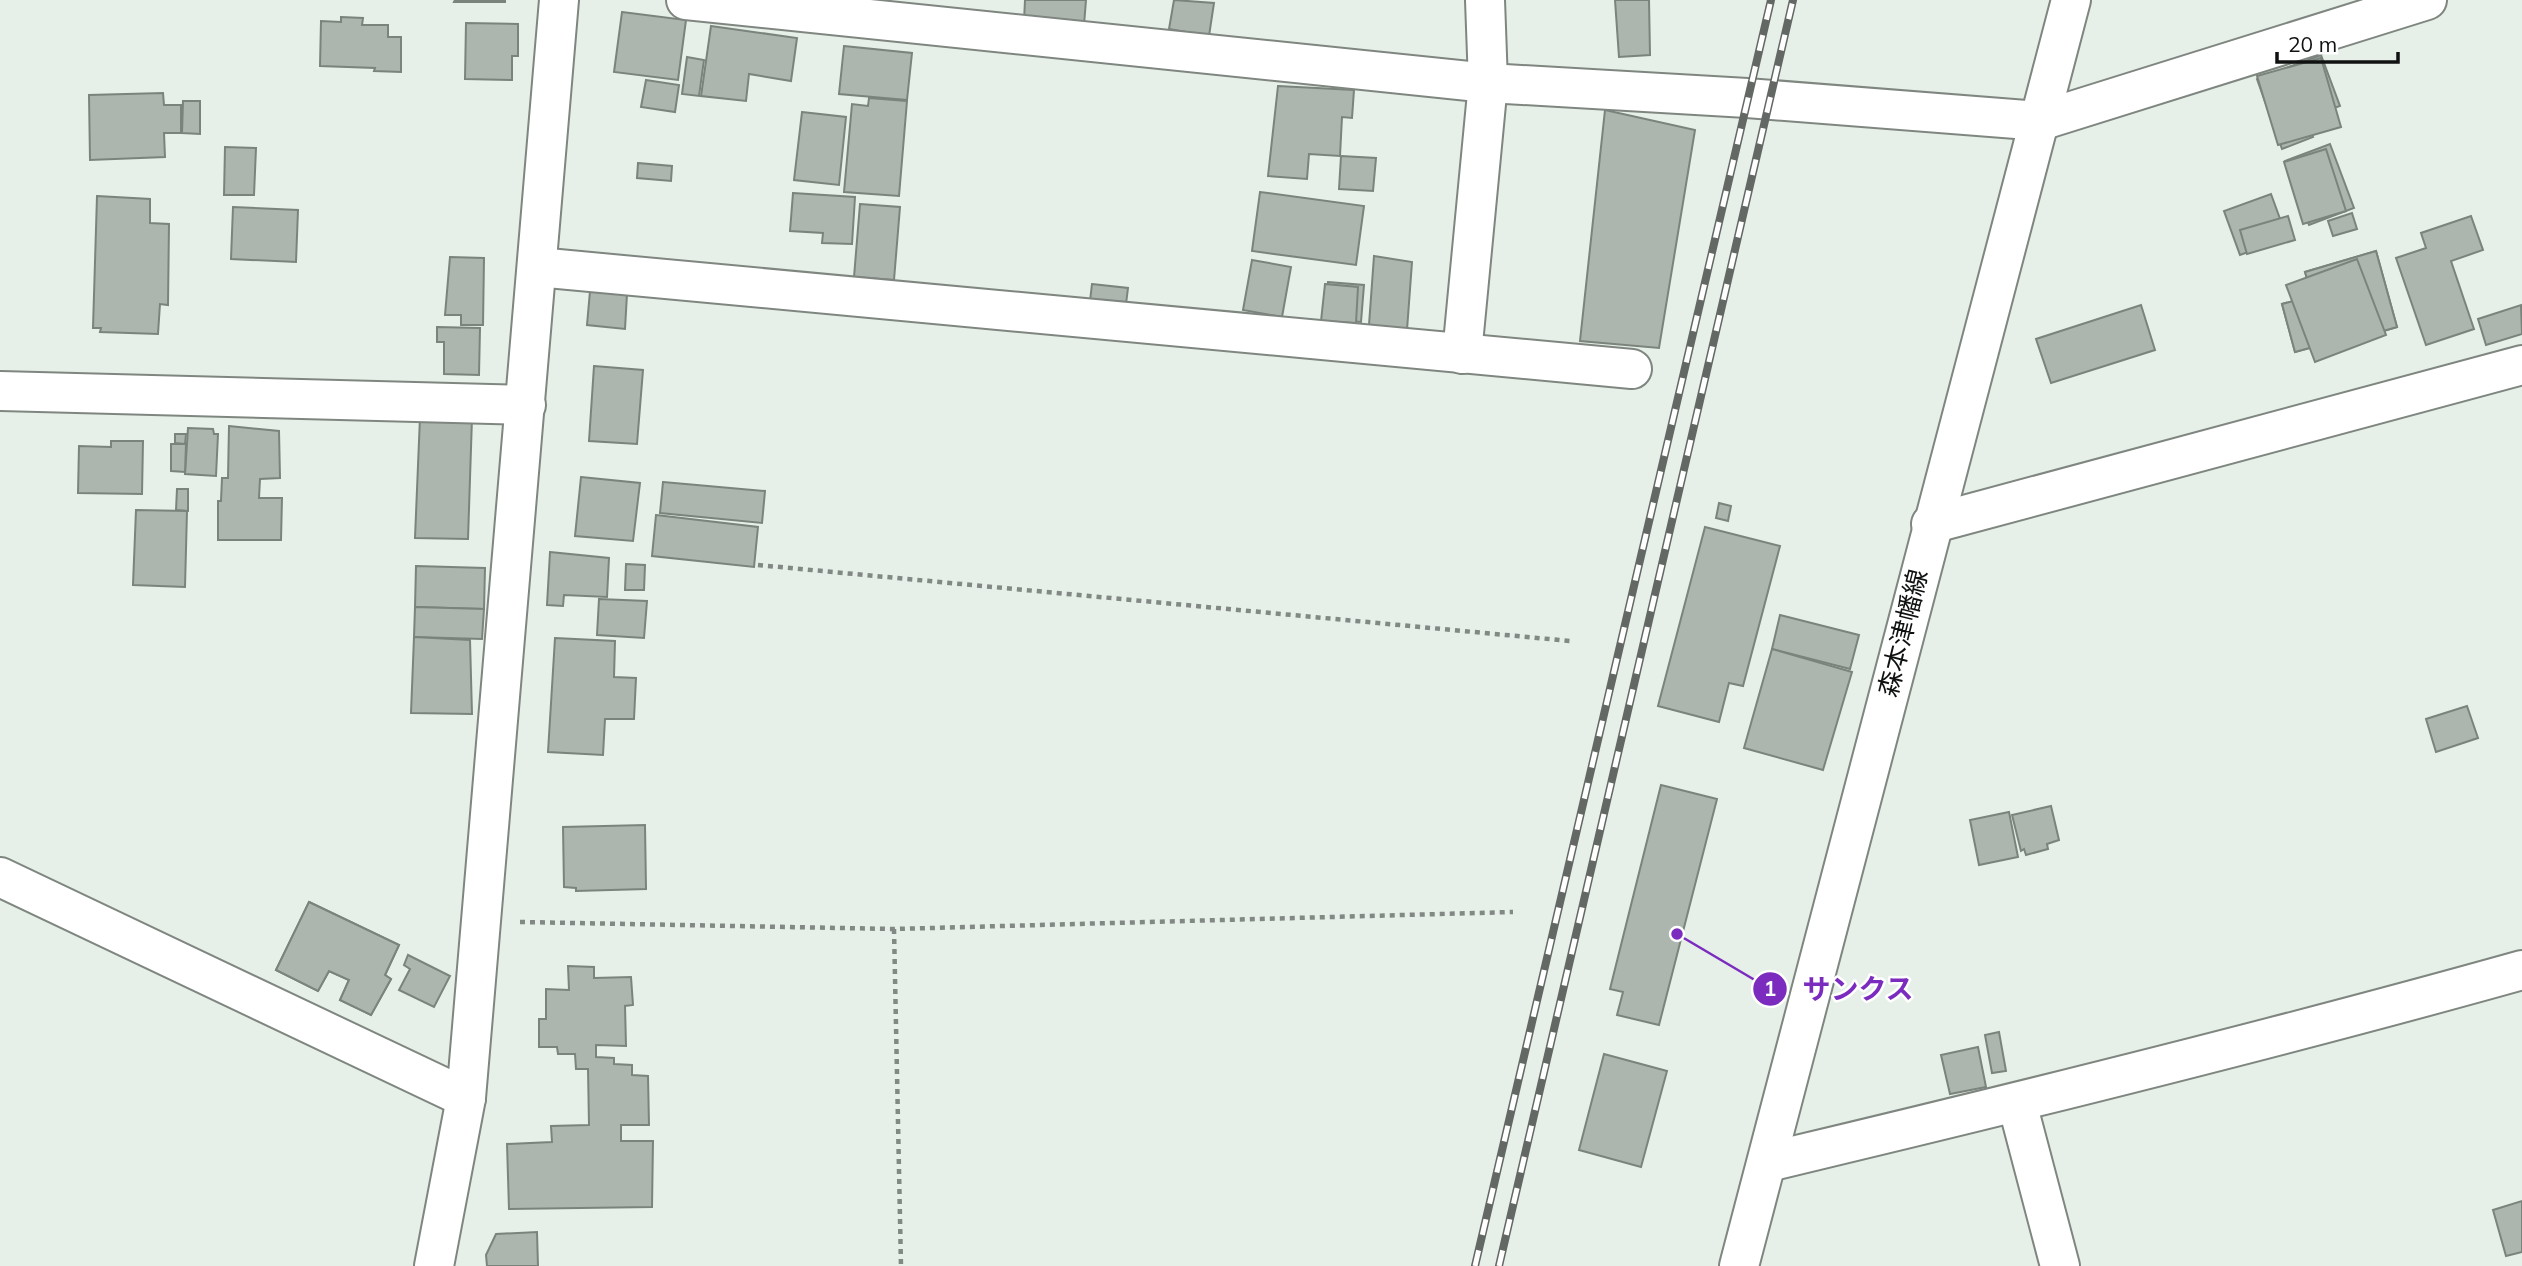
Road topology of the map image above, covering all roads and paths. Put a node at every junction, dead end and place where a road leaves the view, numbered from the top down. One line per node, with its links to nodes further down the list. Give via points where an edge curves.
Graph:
1 (559, 0): 8 (street)
2 (1485, 0): 6 (street)
3 (2071, 0): 7 (street, 森本津幡線)
4 (2427, 0): 7 (street)
5 (695, 1): 6 (street)
6 (1488, 83): 7 (street); 9 (street)
7 (2040, 121): 14 (street, 森本津幡線)
8 (537, 267): 9 (street); 13 (street)
9 (1462, 354): 11 (street)
10 (2522, 365): 14 (street)
11 (1632, 369)
12 (0, 391): 13 (street)
13 (526, 405): 19 (street)
14 (1931, 524): 24 (street, 森本津幡線)
15 (758, 565): 16 (path)
16 (1570, 641)
17 (0, 877): 22 (street)
18 (1513, 912): 20 (path)
19 (481, 921): 20 (path); 22 (street)
20 (894, 929): 26 (path)
21 (2522, 970): 23 (street)
22 (466, 1098): 25 (street)
23 (2017, 1103): 24 (street); 28 (street)
24 (1768, 1162): 27 (street, 森本津幡線)
25 (434, 1266)
26 (901, 1266)
27 (1739, 1266)
28 (2060, 1266)

